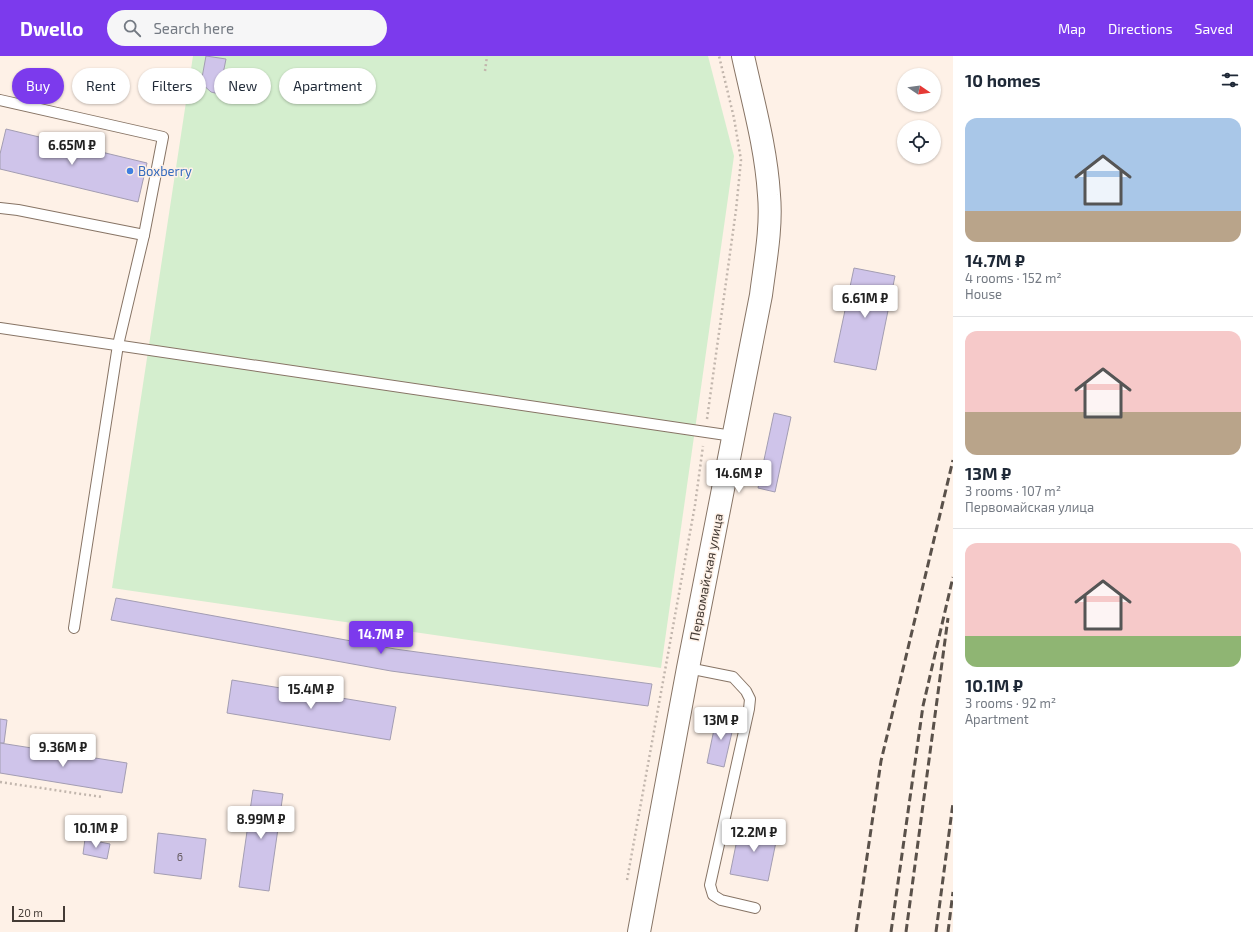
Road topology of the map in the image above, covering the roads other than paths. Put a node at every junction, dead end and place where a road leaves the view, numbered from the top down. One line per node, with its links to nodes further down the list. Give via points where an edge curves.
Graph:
1 (743, 56): 7 (main road, Первомайская улица, via 764,147 770,196 768,241 760,296)
2 (0, 100): 4 (lane, via 163,137)
3 (0, 208): 4 (lane)
4 (144, 235): 6 (lane)
5 (0, 328): 6 (lane)
6 (118, 345): 7 (lane); 8 (lane)
7 (733, 436): 9 (main road, Первомайская улица)
8 (74, 628)
9 (688, 668): 10 (lane, via 734,677 750,699 710,885 713,895 721,900); 11 (main road, Первомайская улица)
10 (755, 908)
11 (639, 932)

